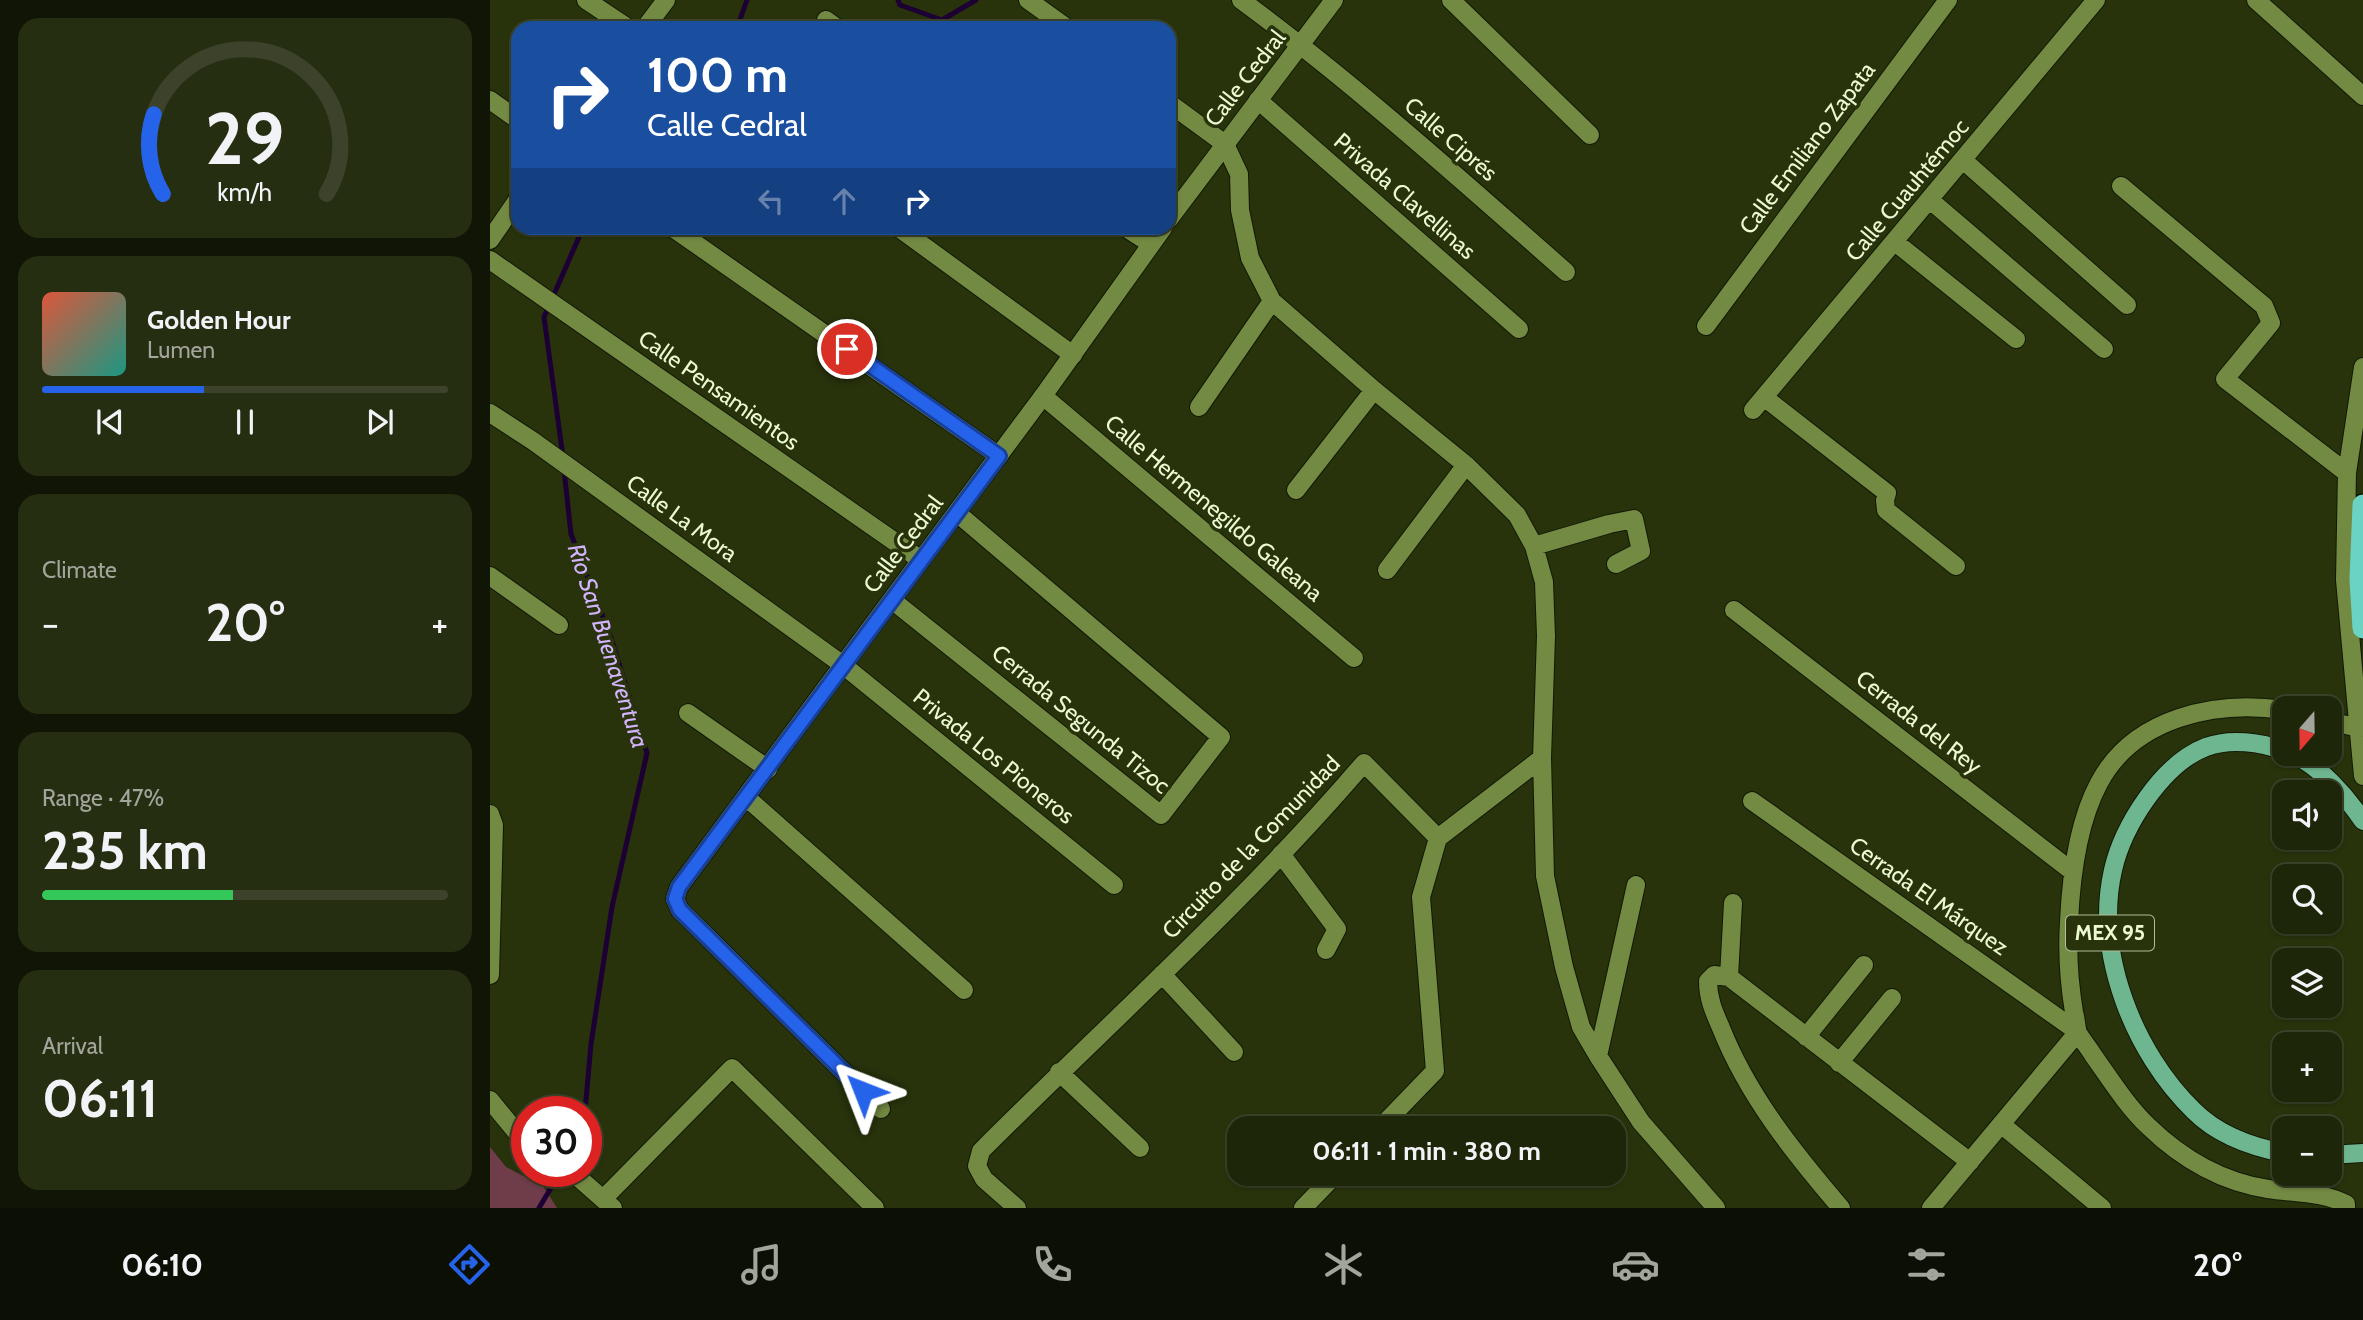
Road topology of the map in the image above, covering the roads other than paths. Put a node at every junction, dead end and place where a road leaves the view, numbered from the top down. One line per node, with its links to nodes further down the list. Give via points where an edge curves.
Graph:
1 (586, 0): 10 (street)
2 (666, 0): 11 (street)
3 (1241, 0): 13 (street, Calle Ciprés)
4 (1334, 0): 13 (street, Calle Cedral)
5 (1451, 0): 19 (street)
6 (1948, 0): 37 (street, Calle Emiliano Zapata)
7 (2096, 0): 21 (street, Calle Cuauhtémoc)
8 (2256, 0): 14 (street)
9 (1029, 1): 12 (street)
10 (618, 21)
11 (650, 21)
12 (1057, 21)
13 (1302, 44): 16 (street, Calle Cedral); 34 (street, Calle Ciprés)
14 (2363, 96)
15 (490, 100): 18 (street)
16 (1258, 100): 20 (street, Calle Cedral); 38 (street, Privada Clavellinas)
17 (1176, 108): 20 (street)
18 (511, 115)
19 (1590, 135)
20 (1225, 144): 25 (street, Calle Cedral); 35 (street, via 1238,174 1250,258)
21 (1963, 160): 23 (street, Calle Cuauhtémoc); 36 (street)
22 (2121, 186): 49 (street, via 2264,306 2271,323 2224,379)
23 (1930, 200): 31 (street, Calle Cuauhtémoc); 40 (street)
24 (511, 209): 30 (street)
25 (1176, 210)
26 (683, 235): 47 (street)
27 (910, 235): 41 (street)
28 (1137, 235): 32 (street)
29 (1158, 235): 32 (street, Calle Cedral)
30 (490, 240)
31 (1895, 242): 39 (street); 56 (street, Calle Cuauhtémoc, via 1759,404 1887,493 1886,510)
32 (1151, 244): 41 (street, Calle Cedral)
33 (490, 260): 54 (street, Calle Pensamientos)
34 (1566, 272)
35 (1272, 301): 43 (street); 45 (street)
36 (2127, 305)
37 (1706, 326)
38 (1519, 329)
39 (2016, 339)
40 (2104, 349)
41 (1073, 355): 44 (street, Calle Cedral)
42 (2363, 367): 49 (street)
43 (1374, 390): 48 (street); 50 (street)
44 (1043, 396): 47 (street, Calle Cedral); 63 (street, Calle Hermenegildo Galeana)
45 (1199, 407)
46 (490, 413): 64 (street, Calle La Mora)
47 (999, 456): 52 (street, Calle Cedral)
48 (1466, 465): 53 (street, via 1517,515); 57 (street)
49 (2347, 473): 68 (street, via 2345,580)
50 (1296, 490)
51 (2363, 505): 62 (highway)
52 (957, 513): 54 (street, Calle Cedral); 59 (street, Cerrada Segunda Tizoc, via 1221,737 1161,815)
53 (1534, 546): 55 (street, via 1634,520 1641,551); 70 (street, via 1544,582)
54 (921, 560): 59 (street, Calle Cedral)
55 (1616, 564)
56 (1955, 566)
57 (1387, 570)
58 (490, 576): 61 (street)
59 (892, 600): 64 (street, Calle Cedral)
60 (1734, 610): 80 (street, Cerrada del Rey)
61 (559, 625)
62 (2363, 628)
63 (1354, 658)
64 (843, 665): 72 (street, Calle Cedral); 81 (street, Privada Los Pioneros)
65 (2272, 709): 80 (street, via 2223,707 2172,719 2129,744 2099,782)
66 (688, 713): 72 (street)
67 (2342, 724): 68 (street)
68 (2359, 728): 73 (street)
69 (2272, 746): 103 (main road, MEX 95, via 2237,743 2206,747 2155,786 2120,844 2109,912 2112,954 2128,1017 2160,1074 2195,1113 2223,1131)
70 (1542, 758): 78 (street); 94 (street, via 1545,876 1581,1027)
71 (2311, 766): 77 (main road, via 2335,786)
72 (768, 769): 74 (street, Calle Cedral)
73 (2363, 776)
74 (747, 798): 89 (street); 98 (street, Calle Cedral, via 679,887 675,899 680,910)
75 (1752, 801): 91 (street, Cerrada El Márquez)
76 (490, 814): 87 (street, via 495,825)
77 (2363, 821)
78 (1438, 838): 79 (street, Circuito de la Comunidad, via 1364,763); 99 (street, via 1420,897 1435,1071)
79 (1281, 854): 84 (street, via 1337,929); 86 (street, Circuito de la Comunidad)
80 (2073, 872): 91 (street, via 2067,956)
81 (1114, 885)
82 (1636, 885): 94 (street)
83 (1733, 903): 88 (street)
84 (1326, 950)
85 (1864, 965): 92 (street)
86 (1162, 974): 93 (street); 96 (street, Circuito de la Comunidad)
87 (490, 975)
88 (1722, 976): 92 (street); 115 (street, via 1708,981 1708,997 1734,1061 1790,1148)
89 (964, 990)
90 (1892, 998): 95 (street)
91 (2078, 1032): 100 (street); 111 (street, via 2146,1125 2184,1157 2229,1180 2334,1198)
92 (1806, 1037): 95 (street)
93 (1234, 1052)
94 (1598, 1056): 114 (street, via 1641,1122)
95 (1839, 1063): 106 (street)
96 (1059, 1072): 102 (street); 112 (street, Circuito de la Comunidad, via 981,1151 977,1166 984,1179)
97 (490, 1100): 101 (street)
98 (881, 1109)
99 (1392, 1116)
100 (2001, 1124): 106 (street); 117 (street)
101 (511, 1126)
102 (1140, 1148)
103 (2272, 1151)
104 (2363, 1153): 105 (main road)
105 (2342, 1154)
106 (1970, 1162): 116 (street)
107 (1324, 1186): 113 (street)
108 (589, 1187): 109 (street)
109 (608, 1204): 110 (street, via 732,1068)
110 (863, 1204)
111 (2346, 1206)
112 (1017, 1208)
113 (1303, 1208)
114 (1716, 1208)
115 (1841, 1208)
116 (1931, 1208)
117 (2102, 1208)

